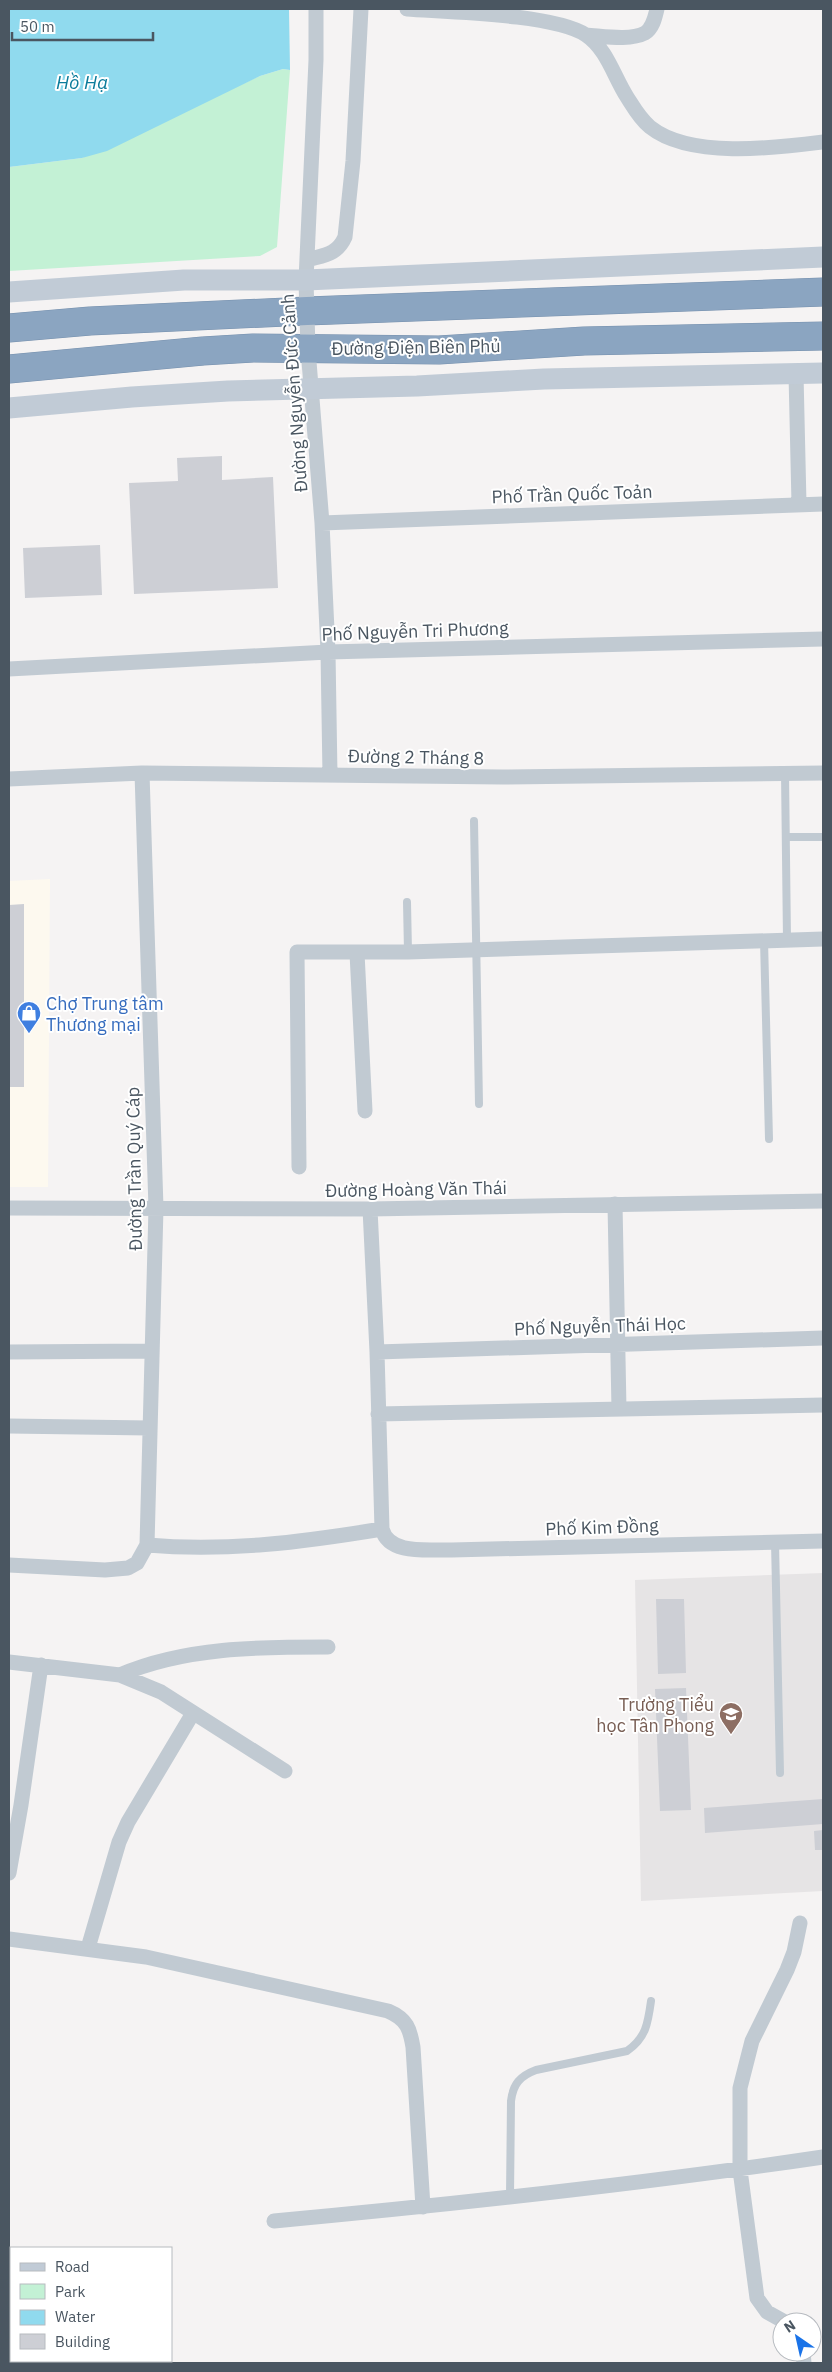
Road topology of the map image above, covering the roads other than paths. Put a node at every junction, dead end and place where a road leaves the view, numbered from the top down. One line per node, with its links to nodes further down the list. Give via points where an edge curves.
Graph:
1 (316, 9): 8 (street, Đường Nguyễn Đức Cảnh)
2 (361, 9): 8 (street, via 353,162 344,236 334,253)
3 (407, 9): 5 (street, via 530,20 562,25)
4 (657, 9): 5 (street, via 652,25 645,33 632,36)
5 (586, 35): 6 (street, via 605,55 639,116 680,143 724,148)
6 (823, 142)
7 (823, 257): 8 (street)
8 (306, 270): 9 (street); 11 (street, Đường Nguyễn Đức Cảnh)
9 (9, 292)
10 (823, 292): 11 (highway)
11 (307, 311): 12 (highway); 14 (street, Đường Nguyễn Đức Cảnh)
12 (9, 328)
13 (823, 336): 14 (highway, Đường Điện Biên Phủ, via 584,342 440,350)
14 (308, 349): 15 (highway, Đường Điện Biên Phủ, via 203,351); 18 (street, Đường Nguyễn Đức Cảnh)
15 (9, 369)
16 (796, 374): 17 (street, Đường Điện Biên Phủ); 18 (street, Đường Điện Biên Phủ); 20 (street)
17 (823, 374)
18 (311, 388): 19 (street, Đường Điện Biên Phủ, via 132,397); 22 (street, Đường Nguyễn Đức Cảnh)
19 (9, 408)
20 (799, 504): 21 (street, Phố Trần Quốc Toản); 22 (street, Phố Trần Quốc Toản)
21 (823, 504)
22 (322, 523): 24 (street, Đường Nguyễn Đức Cảnh)
23 (823, 639): 24 (street, Phố Nguyễn Tri Phương)
24 (328, 652): 25 (street, Phố Nguyễn Tri Phương); 29 (street, Đường Nguyễn Đức Cảnh)
25 (9, 669)
26 (142, 773): 29 (street, Đường 2 Tháng 8); 30 (street, Đường 2 Tháng 8); 48 (street, Đường Trần Quý Cáp)
27 (785, 773): 28 (street, Đường 2 Tháng 8); 29 (street, Đường 2 Tháng 8, via 502,777); 32 (lane)
28 (823, 773)
29 (330, 775)
30 (9, 779)
31 (474, 821): 38 (lane)
32 (787, 837): 33 (lane); 37 (lane)
33 (823, 837)
34 (407, 902): 39 (lane)
35 (823, 939): 37 (street)
36 (764, 940): 37 (street); 38 (street); 43 (lane)
37 (787, 940)
38 (475, 949): 39 (street); 41 (lane)
39 (408, 952): 40 (street)
40 (357, 953): 42 (street); 44 (street, via 297,952)
41 (479, 1104)
42 (365, 1111)
43 (769, 1139)
44 (299, 1167)
45 (823, 1201): 46 (street, Đường Hoàng Văn Thái)
46 (614, 1204): 49 (street, Đường Hoàng Văn Thái); 51 (street)
47 (9, 1208): 48 (street, Đường Hoàng Văn Thái)
48 (156, 1208): 49 (street, Đường Hoàng Văn Thái); 53 (street, Đường Trần Quý Cáp)
49 (370, 1210): 54 (street)
50 (823, 1338): 51 (street, Phố Nguyễn Thái Học)
51 (619, 1344): 54 (street, Phố Nguyễn Thái Học); 56 (street)
52 (9, 1352): 53 (street)
53 (151, 1352): 59 (street, Đường Trần Quý Cáp)
54 (377, 1352): 57 (street)
55 (823, 1405): 56 (street)
56 (619, 1409): 57 (street)
57 (378, 1414): 60 (street)
58 (9, 1426): 59 (street)
59 (149, 1428): 63 (street, Đường Trần Quý Cáp)
60 (383, 1533): 62 (street, Phố Kim Đồng, via 390,1543 412,1549 452,1550); 63 (street, via 239,1548)
61 (823, 1541): 62 (street, Phố Kim Đồng)
62 (775, 1542): 71 (lane)
63 (147, 1544): 64 (street, Đường Trần Quý Cáp, via 137,1563 128,1568 104,1570)
64 (9, 1565)
65 (328, 1647): 68 (street, via 184,1654 144,1664)
66 (9, 1662): 67 (street)
67 (41, 1665): 68 (street); 72 (street)
68 (120, 1675): 69 (street, via 161,1692)
69 (193, 1713): 70 (street); 75 (street, via 119,1842)
70 (285, 1770)
71 (780, 1773)
72 (9, 1873)
73 (800, 1923): 78 (street, via 787,1970 752,2041 744,2066 740,2088)
74 (9, 1939): 75 (street)
75 (88, 1948): 80 (street, via 146,1957 399,2016 409,2027 412,2041)
76 (651, 2001): 79 (lane, via 644,2035 627,2051 536,2070 524,2074 516,2082 511,2101)
77 (823, 2157): 78 (street)
78 (740, 2170): 79 (street); 82 (street, via 757,2298)
79 (510, 2196): 80 (street)
80 (423, 2207): 81 (street)
81 (274, 2221)
82 (772, 2315)

